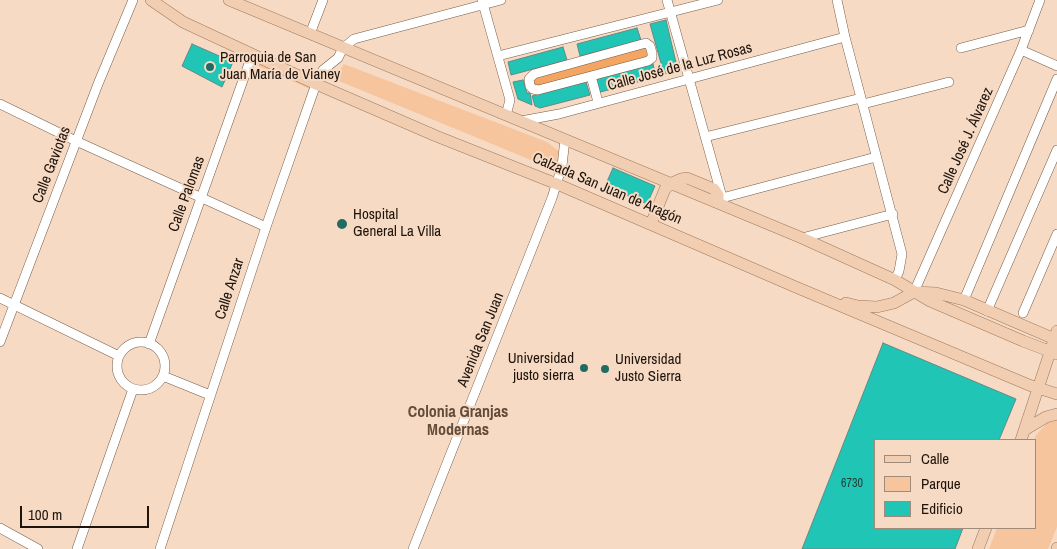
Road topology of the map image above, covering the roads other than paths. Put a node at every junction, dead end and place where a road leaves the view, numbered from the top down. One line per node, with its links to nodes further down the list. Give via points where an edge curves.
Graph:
1 (133, 0): 33 (street, Calle Gaviotas)
2 (151, 0): 18 (main road, Calzada San Juan de Aragón, via 183,22)
3 (228, 0): 13 (main road, Calzada San Juan de Aragón)
4 (323, 0): 13 (street)
5 (500, 0): 10 (street)
6 (668, 0): 11 (street)
7 (718, 0): 11 (street)
8 (837, 0): 14 (street)
9 (1040, 0): 12 (street, Calle José J. Álvarez)
10 (483, 2): 15 (street, via 354,39); 19 (street)
11 (671, 13): 19 (street); 23 (street)
12 (1029, 30): 16 (street); 17 (street, Calle José J. Álvarez)
13 (310, 34): 15 (main road, Calzada San Juan de Aragón)
14 (845, 37): 23 (street, Calle José de la Luz Rosas); 26 (street)
15 (343, 48): 25 (street, Calle Anzar, via 338,58 323,70); 29 (main road, Calzada San Juan de Aragón)
16 (961, 48)
17 (1021, 50): 20 (street); 47 (street, Calle José J. Álvarez)
18 (252, 55): 25 (main road, Calzada San Juan de Aragón); 38 (street, Calle Palomas)
19 (498, 56): 29 (street, via 510,100)
20 (1057, 66)
21 (592, 76): 21 (street, via 538,90 533,89 529,82 534,74 643,44 650,46 650,60); 27 (street)
22 (1057, 78): 49 (street)
23 (690, 79): 27 (street, Calle José de la Luz Rosas); 31 (street)
24 (949, 82): 26 (street)
25 (316, 84): 37 (main road, Calzada San Juan de Aragón); 42 (street, Calle Anzar)
26 (862, 101): 31 (street); 35 (street)
27 (598, 102): 30 (street, Calle José de la Luz Rosas)
28 (0, 104): 33 (street)
29 (506, 114): 30 (main road, Calzada San Juan de Aragón)
30 (522, 121): 32 (main road, Calzada San Juan de Aragón)
31 (705, 137): 39 (street)
32 (565, 139): 36 (main road, Calzada San Juan de Aragón); 37 (street, Avenida San Juan)
33 (76, 141): 38 (street); 50 (street, Calle Gaviotas)
34 (1057, 150): 51 (street)
35 (876, 157): 39 (street); 40 (street)
36 (672, 183): 39 (main road, via 687,178 714,189); 41 (main road, via 665,189)
37 (557, 184): 41 (main road, Calzada San Juan de Aragón); 70 (street, Avenida San Juan)
38 (201, 197): 42 (street); 55 (street, Calle Palomas)
39 (720, 200): 44 (main road)
40 (893, 214): 44 (street); 45 (street, via 902,254)
41 (651, 224): 46 (main road, Calzada San Juan de Aragón)
42 (266, 226): 62 (street, Calle Anzar)
43 (1057, 234): 52 (street)
44 (802, 238): 45 (main road)
45 (895, 280): 47 (main road)
46 (798, 288): 47 (main road, via 858,306 877,307 894,303); 60 (main road, Calzada San Juan de Aragón)
47 (914, 292): 49 (main road); 56 (main road)
48 (0, 298): 50 (street)
49 (964, 300): 51 (main road)
50 (14, 305): 54 (street, Calle Gaviotas); 57 (street)
51 (987, 311): 53 (main road)
52 (1023, 313)
53 (1056, 337): 56 (main road)
54 (0, 342)
55 (149, 344): 57 (street, via 128,345); 58 (street, via 161,352 165,366)
56 (1054, 352): 60 (main road)
57 (119, 356): 59 (street, via 120,378)
58 (163, 376): 59 (street, via 148,389); 62 (street)
59 (133, 389): 68 (street)
60 (1038, 389): 61 (main road, Calzada San Juan de Aragón); 64 (main road)
61 (1057, 394)
62 (210, 395): 69 (street, Calle Anzar)
63 (1057, 414): 64 (main road, via 1046,418)
64 (1024, 435)
65 (0, 528): 67 (street)
66 (986, 529): 71 (main road)
67 (38, 549)
68 (77, 549)
69 (160, 549)
70 (413, 549)
71 (978, 549)

